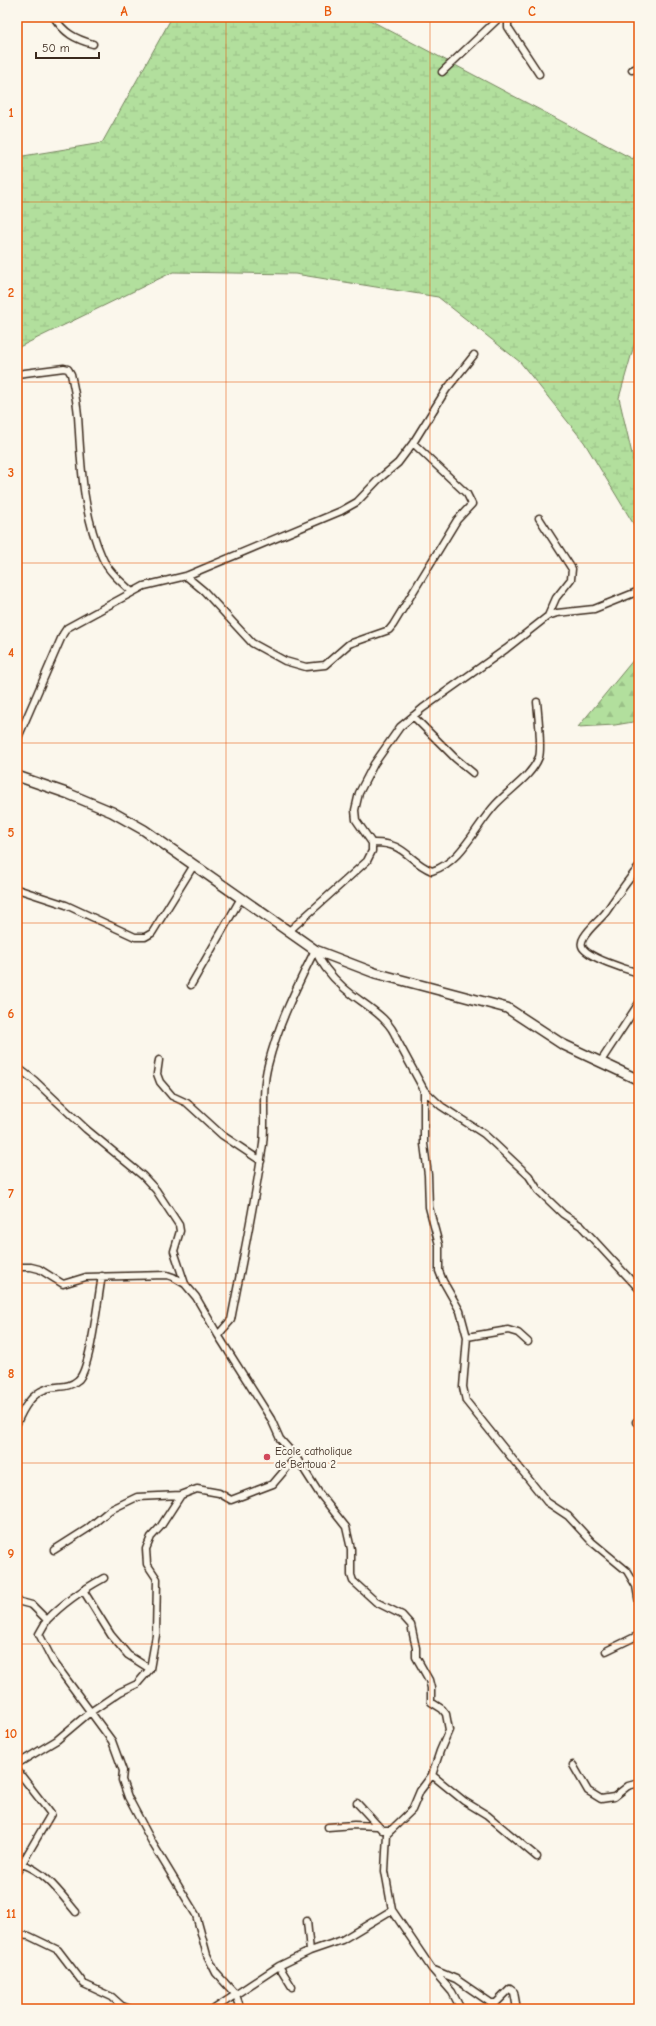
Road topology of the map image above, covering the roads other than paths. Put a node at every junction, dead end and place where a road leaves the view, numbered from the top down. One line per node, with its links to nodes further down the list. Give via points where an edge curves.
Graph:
1 (54, 17): 4 (street, via 64,31)
2 (500, 17): 7 (street)
3 (508, 17): 8 (street, via 508,27)
4 (93, 44)
5 (639, 67): 6 (street)
6 (632, 70)
7 (442, 72)
8 (539, 74)
9 (474, 355): 11 (street, via 446,390)
10 (17, 374): 14 (street, via 64,368 71,374 78,414 81,481 94,535 102,558)
11 (413, 443): 13 (street, via 398,463 357,502 342,511); 13 (street, via 467,494 472,504 457,520 389,630 349,644 325,665 306,667 285,661 252,643 204,591)
12 (539, 518): 16 (street, via 572,569 570,580 556,598)
13 (186, 576): 14 (street)
14 (131, 591): 19 (street, via 67,628)
15 (639, 591): 16 (street, via 594,609)
16 (548, 616): 18 (street)
17 (537, 702): 22 (street, via 540,755 533,768 496,804 455,856 432,871 424,868 398,846 386,842)
18 (412, 716): 20 (street, via 454,758); 22 (street, via 400,727 374,764 359,793 355,810 356,820)
19 (17, 740)
20 (473, 773)
21 (17, 776): 23 (street, via 112,812 144,830)
22 (372, 843): 27 (street, via 372,851 367,861)
23 (194, 865): 25 (street, via 156,928 145,937 135,937 66,905); 26 (street)
24 (639, 868): 29 (street, via 582,939 582,944 585,951 620,968)
25 (17, 890)
26 (241, 898): 27 (street); 30 (street)
27 (289, 931): 28 (street)
28 (315, 950): 33 (street, via 375,973 507,1008 562,1044); 36 (street, via 320,962 342,987 388,1024); 37 (street, via 290,999 268,1066 264,1089)
29 (639, 973)
30 (191, 985)
31 (639, 1004): 33 (street)
32 (159, 1060): 37 (street, via 157,1074 160,1082 172,1096 187,1103 222,1135)
33 (601, 1061): 35 (street)
34 (17, 1067): 40 (street, via 156,1190 179,1225 180,1231 174,1251)
35 (639, 1080)
36 (424, 1090): 41 (street, via 441,1106 484,1134 496,1145 529,1176 538,1190 563,1214 581,1226); 43 (street, via 424,1144 429,1207 439,1245 439,1271 460,1311)
37 (261, 1161): 42 (street, via 230,1320)
38 (17, 1267): 39 (street, via 39,1269 63,1284 86,1277)
39 (102, 1276): 40 (street, via 167,1275); 45 (street, via 83,1375 69,1386 46,1389 36,1395 26,1404)
40 (185, 1284): 42 (street, via 196,1297)
41 (639, 1289)
42 (218, 1335): 46 (street, via 271,1419 280,1439)
43 (467, 1337): 44 (street, via 508,1330 518,1333); 49 (street, via 463,1387 466,1401 473,1412 547,1502 568,1516 592,1542)
44 (528, 1342)
45 (17, 1423)
46 (296, 1457): 47 (street, via 273,1484 231,1500 219,1493 197,1489); 63 (street, via 319,1493 346,1527 351,1549 353,1581 376,1602 402,1615 411,1625 416,1657 429,1680 431,1702 446,1714 449,1726)
47 (181, 1495): 48 (street, via 137,1497 110,1510 87,1529); 58 (street, via 146,1549 147,1564 157,1579 156,1635)
48 (54, 1550)
49 (632, 1577): 51 (street); 54 (street)
50 (104, 1578): 52 (street)
51 (639, 1582)
52 (82, 1590): 55 (street); 58 (street, via 128,1656)
53 (17, 1601): 55 (street, via 32,1605)
54 (639, 1604)
55 (47, 1620): 59 (street, via 39,1634 53,1661)
56 (639, 1635): 57 (street)
57 (606, 1651)
58 (150, 1669): 59 (street, via 137,1684)
59 (89, 1713): 60 (street, via 57,1740); 80 (street, via 112,1741 123,1771 122,1780 128,1797 196,1915 206,1955)
60 (17, 1764)
61 (573, 1765): 64 (street, via 588,1791 601,1799 614,1797 628,1786)
62 (17, 1770): 70 (street, via 50,1814)
63 (432, 1775): 68 (street, via 420,1791 412,1810); 69 (street)
64 (639, 1783)
65 (357, 1803): 66 (street)
66 (377, 1826): 67 (street); 68 (street, via 382,1830)
67 (328, 1827)
68 (391, 1830): 72 (street, via 386,1838 385,1871)
69 (537, 1856)
70 (22, 1864): 71 (street); 73 (street, via 35,1868 49,1880)
71 (17, 1872)
72 (392, 1910): 76 (street, via 342,1940); 78 (street)
73 (76, 1912)
74 (307, 1921): 76 (street)
75 (17, 1935): 81 (street, via 29,1936 58,1950 84,1984)
76 (310, 1952): 77 (street)
77 (279, 1966): 79 (street); 80 (street)
78 (432, 1969): 84 (street, via 452,1992); 85 (street, via 456,1979 491,2003 496,2003 510,1989 514,1992)
79 (292, 1987)
80 (236, 1995): 82 (street); 83 (street)
81 (130, 2009)
82 (214, 2009)
83 (241, 2009)
84 (460, 2009)
85 (517, 2009)

